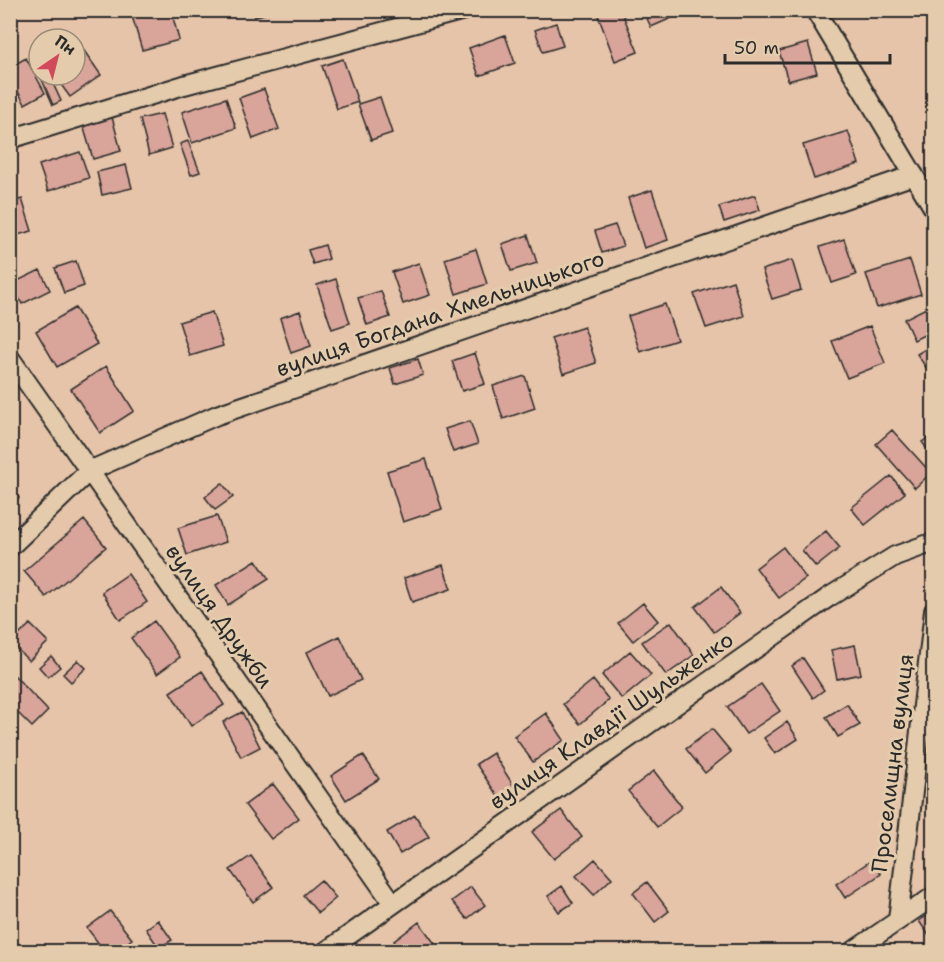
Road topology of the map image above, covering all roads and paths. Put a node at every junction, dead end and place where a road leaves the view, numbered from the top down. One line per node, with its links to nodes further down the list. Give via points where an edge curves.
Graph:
1 (464, 10): 3 (street, via 184,85)
2 (815, 10): 4 (street)
3 (10, 139)
4 (914, 175): 5 (street); 7 (street, вулиця Богдана Хмельницького, via 217,415)
5 (933, 209)
6 (10, 357): 7 (street, вулиця Дружби)
7 (89, 471): 9 (street, вулиця Богдана Хмельницького); 12 (street, вулиця Дружби)
8 (933, 542): 12 (street, вулиця Клавдії Шульженко, via 895,556 829,597)
9 (10, 547)
10 (933, 611): 13 (street, Проселищна вулиця)
11 (933, 896): 13 (street)
12 (392, 902): 14 (street, вулиця Клавдії Шульженко)
13 (898, 920): 15 (street)
14 (325, 951)
15 (852, 951)

